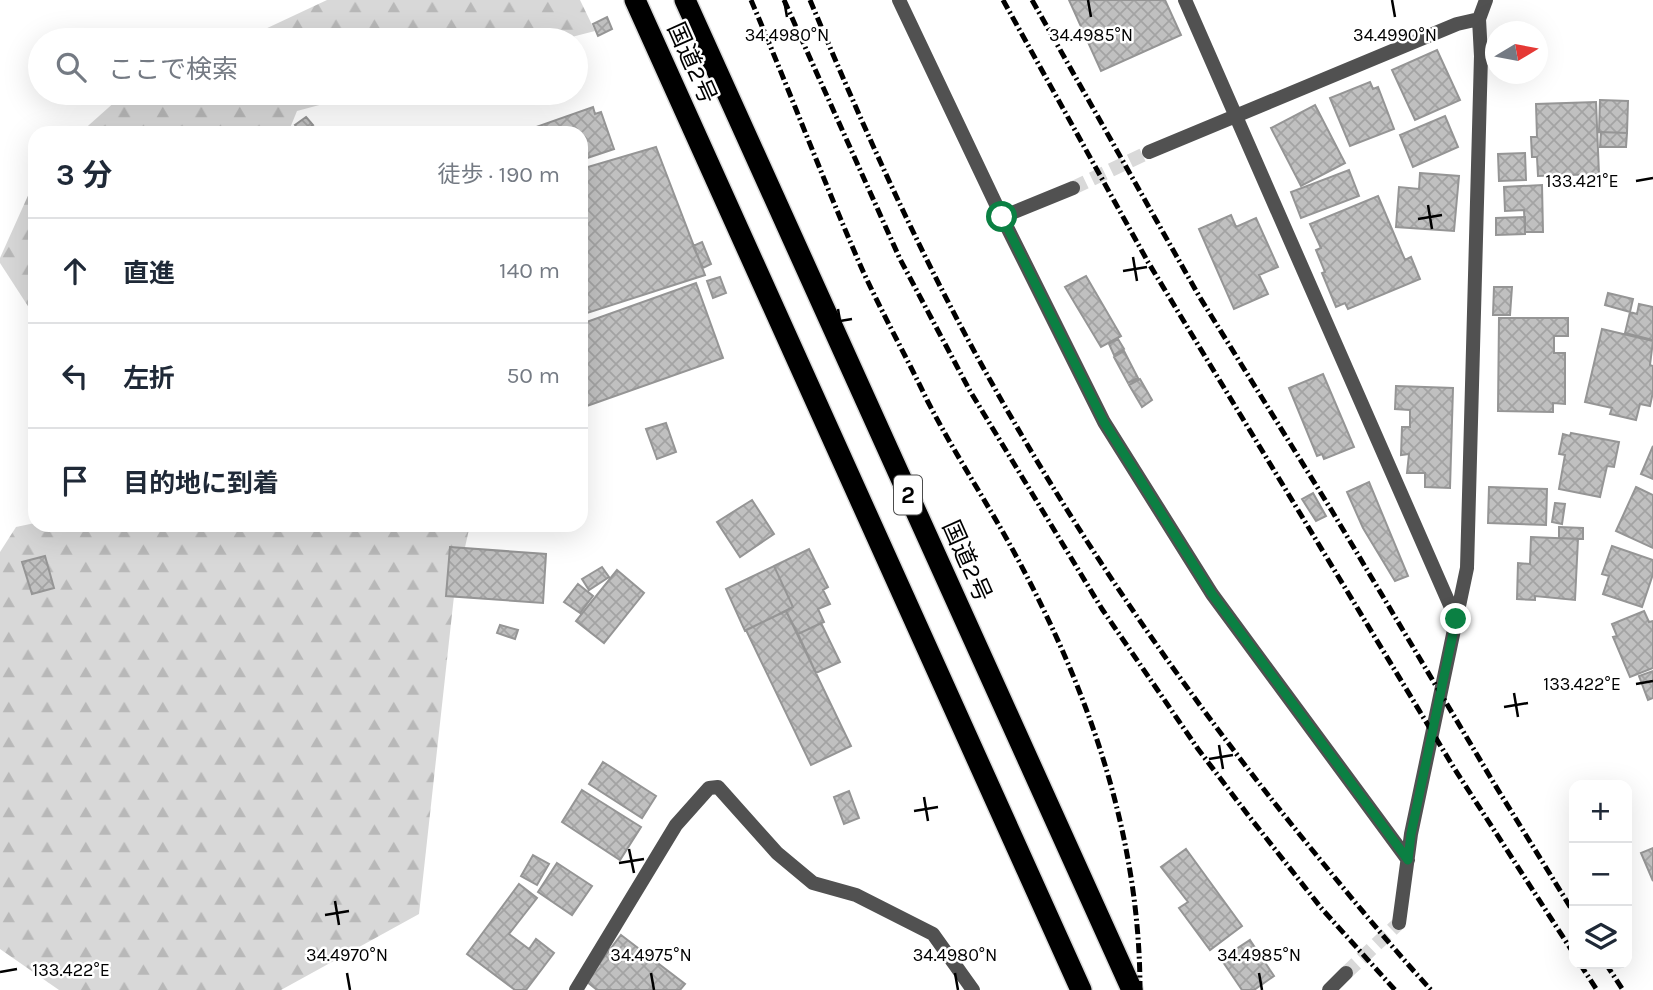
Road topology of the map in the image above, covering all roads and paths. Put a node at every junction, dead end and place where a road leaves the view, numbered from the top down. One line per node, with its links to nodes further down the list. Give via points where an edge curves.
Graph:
1 (635, 0): 17 (highway, 国道2号 / 2)
2 (685, 0): 18 (highway, 国道2号 / 2)
3 (899, 0): 10 (street)
4 (1185, 0): 7 (street)
5 (1486, 0): 6 (street)
6 (1479, 19): 7 (street, via 1457,24); 11 (street, via 1467,568)
7 (1237, 118): 8 (street); 11 (street)
8 (1149, 152)
9 (1073, 188): 10 (street)
10 (1002, 217): 12 (street, via 1104,422 1212,594)
11 (1456, 619): 12 (street)
12 (1408, 860): 13 (street)
13 (1399, 923)
14 (1346, 973): 19 (street)
15 (576, 990): 16 (street, via 676,825 709,788 718,787 776,853 813,883 856,895 933,934)
16 (973, 990)
17 (1081, 990)
18 (1132, 990)
19 (1329, 990)

